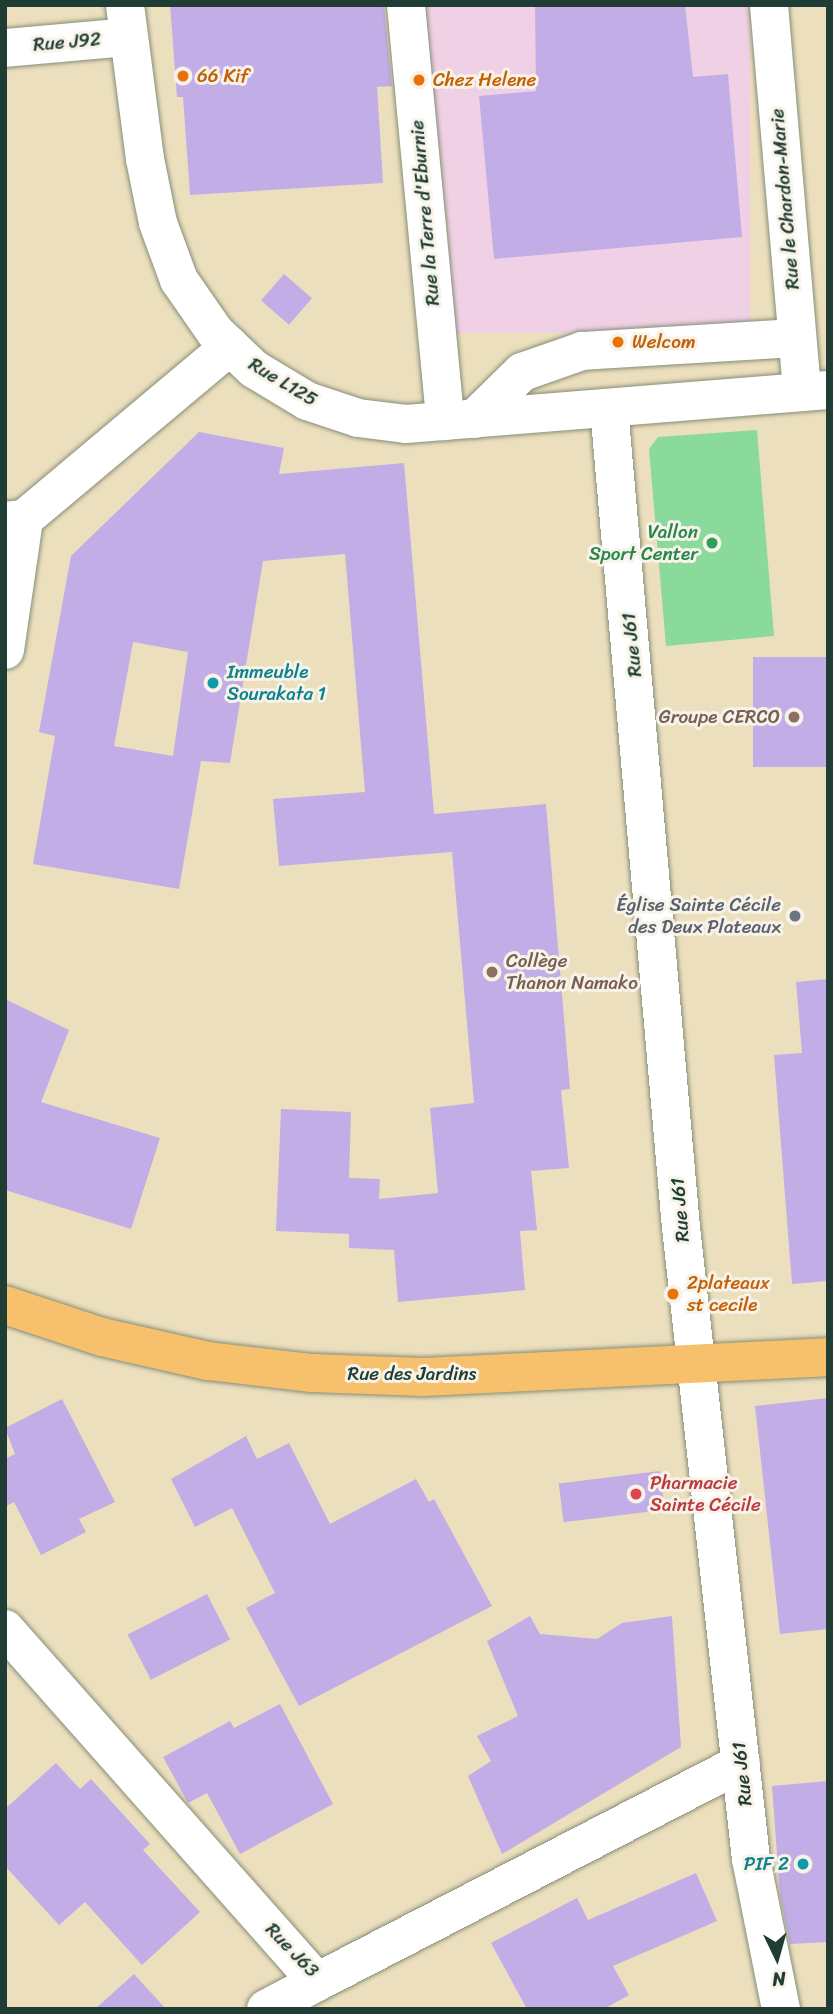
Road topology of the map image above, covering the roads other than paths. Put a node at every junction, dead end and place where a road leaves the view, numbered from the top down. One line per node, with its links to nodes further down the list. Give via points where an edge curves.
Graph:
1 (406, 5): 9 (street, Rue la Terre d'Eburnie)
2 (769, 5): 5 (street, Rue le Chardon-Marie)
3 (127, 21): 4 (street, Rue J92); 6 (street, Rue L125, via 158,223 179,280)
4 (5, 48)
5 (797, 338): 7 (street, Rue le Chardon-Marie); 9 (street, via 582,351 522,372)
6 (230, 346): 9 (street, Rue L125, via 254,369 307,401 358,418 405,424); 10 (street)
7 (815, 391): 8 (street, Rue L125)
8 (609, 408): 9 (street, Rue L125); 14 (street, Rue J61)
9 (459, 420)
10 (15, 520): 11 (street)
11 (5, 650)
12 (5, 1305): 14 (main road, Rue des Jardins, via 102,1336 208,1361 312,1373 423,1377)
13 (828, 1357): 14 (main road, Rue des Jardins)
14 (696, 1367): 16 (street, Rue J61)
15 (5, 1629): 17 (street, Rue J63)
16 (741, 1763): 17 (street, Rue J63); 19 (street, Rue J61, via 751,1859)
17 (317, 1982): 18 (street)
18 (266, 2009)
19 (781, 2009)

